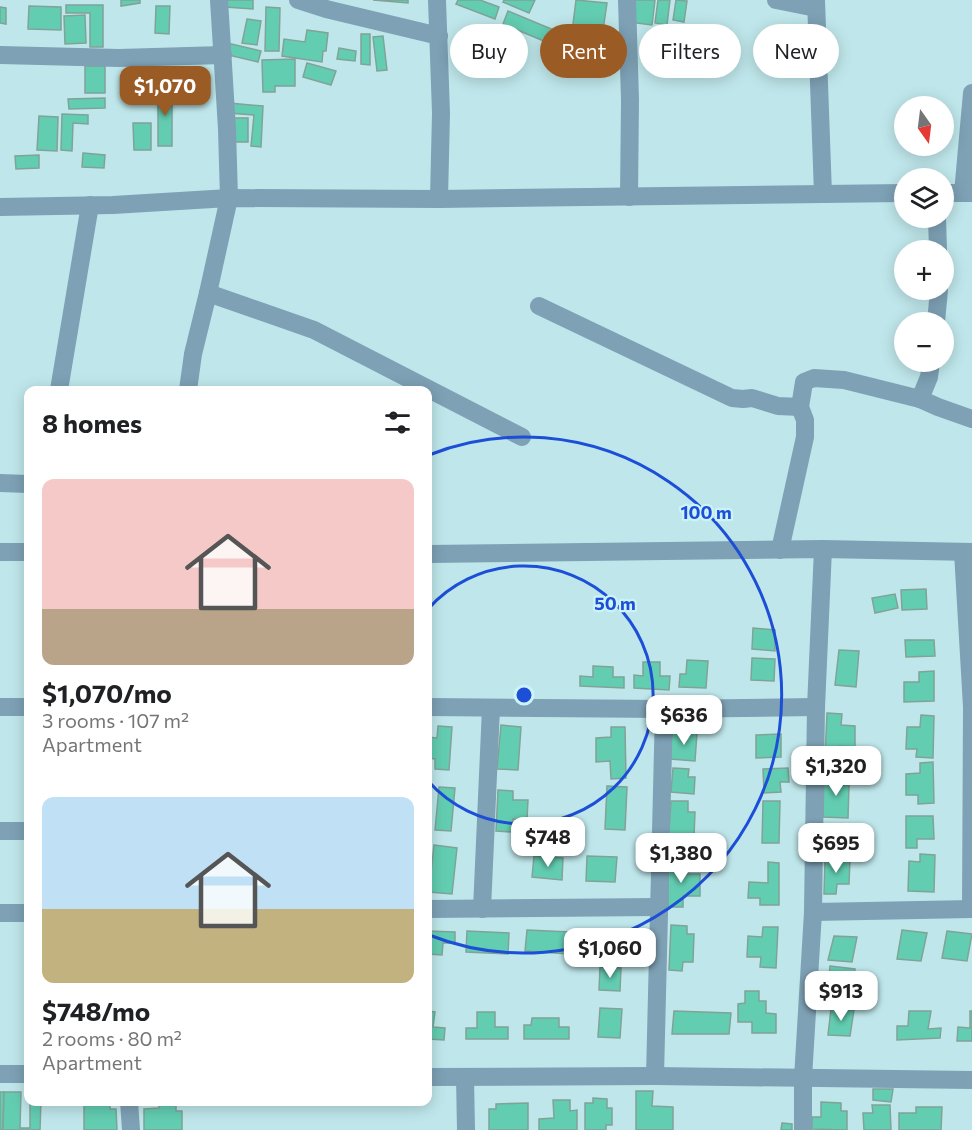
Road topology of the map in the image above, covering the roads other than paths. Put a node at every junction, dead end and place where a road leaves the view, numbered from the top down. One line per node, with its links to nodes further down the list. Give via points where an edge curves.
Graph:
1 (219, 0): 9 (street)
2 (298, 0): 7 (street)
3 (437, 0): 7 (street)
4 (627, 0): 14 (street)
5 (776, 0): 6 (street)
6 (816, 4): 13 (street)
7 (439, 36): 16 (street)
8 (0, 55): 9 (street)
9 (223, 55): 15 (street)
10 (972, 93): 12 (street)
11 (894, 193): 13 (street)
12 (967, 193)
13 (823, 194): 14 (street)
14 (629, 197): 16 (street)
15 (229, 198): 16 (street); 17 (street); 19 (street)
16 (439, 199)
17 (90, 205): 18 (street); 22 (street)
18 (0, 207)
19 (208, 293): 23 (street); 24 (street, via 314,330)
20 (539, 306): 27 (street, via 732,398)
21 (930, 372): 26 (street)
22 (60, 386)
23 (189, 386)
24 (424, 386)
25 (432, 390): 29 (street)
26 (920, 399): 27 (street, via 823,377 804,382); 28 (street)
27 (800, 407): 33 (street, via 805,437)
28 (972, 419)
29 (522, 436)
30 (0, 483): 31 (street)
31 (24, 484)
32 (823, 549): 33 (street); 36 (street); 41 (street)
33 (780, 550): 37 (street)
34 (0, 552): 35 (street)
35 (24, 552)
36 (967, 552): 49 (street)
37 (432, 554)
38 (0, 707): 39 (street)
39 (24, 707)
40 (432, 707): 42 (street)
41 (816, 707): 43 (street); 50 (street)
42 (491, 708): 43 (street); 48 (street)
43 (664, 710): 46 (street)
44 (0, 831): 45 (street)
45 (24, 831)
46 (658, 907): 48 (street); 55 (street)
47 (432, 909): 48 (street)
48 (482, 909)
49 (972, 909): 50 (street)
50 (813, 912): 58 (street)
51 (0, 913): 52 (street)
52 (24, 913)
53 (0, 1074): 54 (street)
54 (24, 1074)
55 (655, 1076): 57 (street); 58 (street)
56 (432, 1077): 57 (street)
57 (465, 1077): 62 (street)
58 (803, 1078): 59 (street); 63 (street)
59 (972, 1080)
60 (129, 1106): 61 (street)
61 (131, 1130)
62 (466, 1130)
63 (803, 1130)

